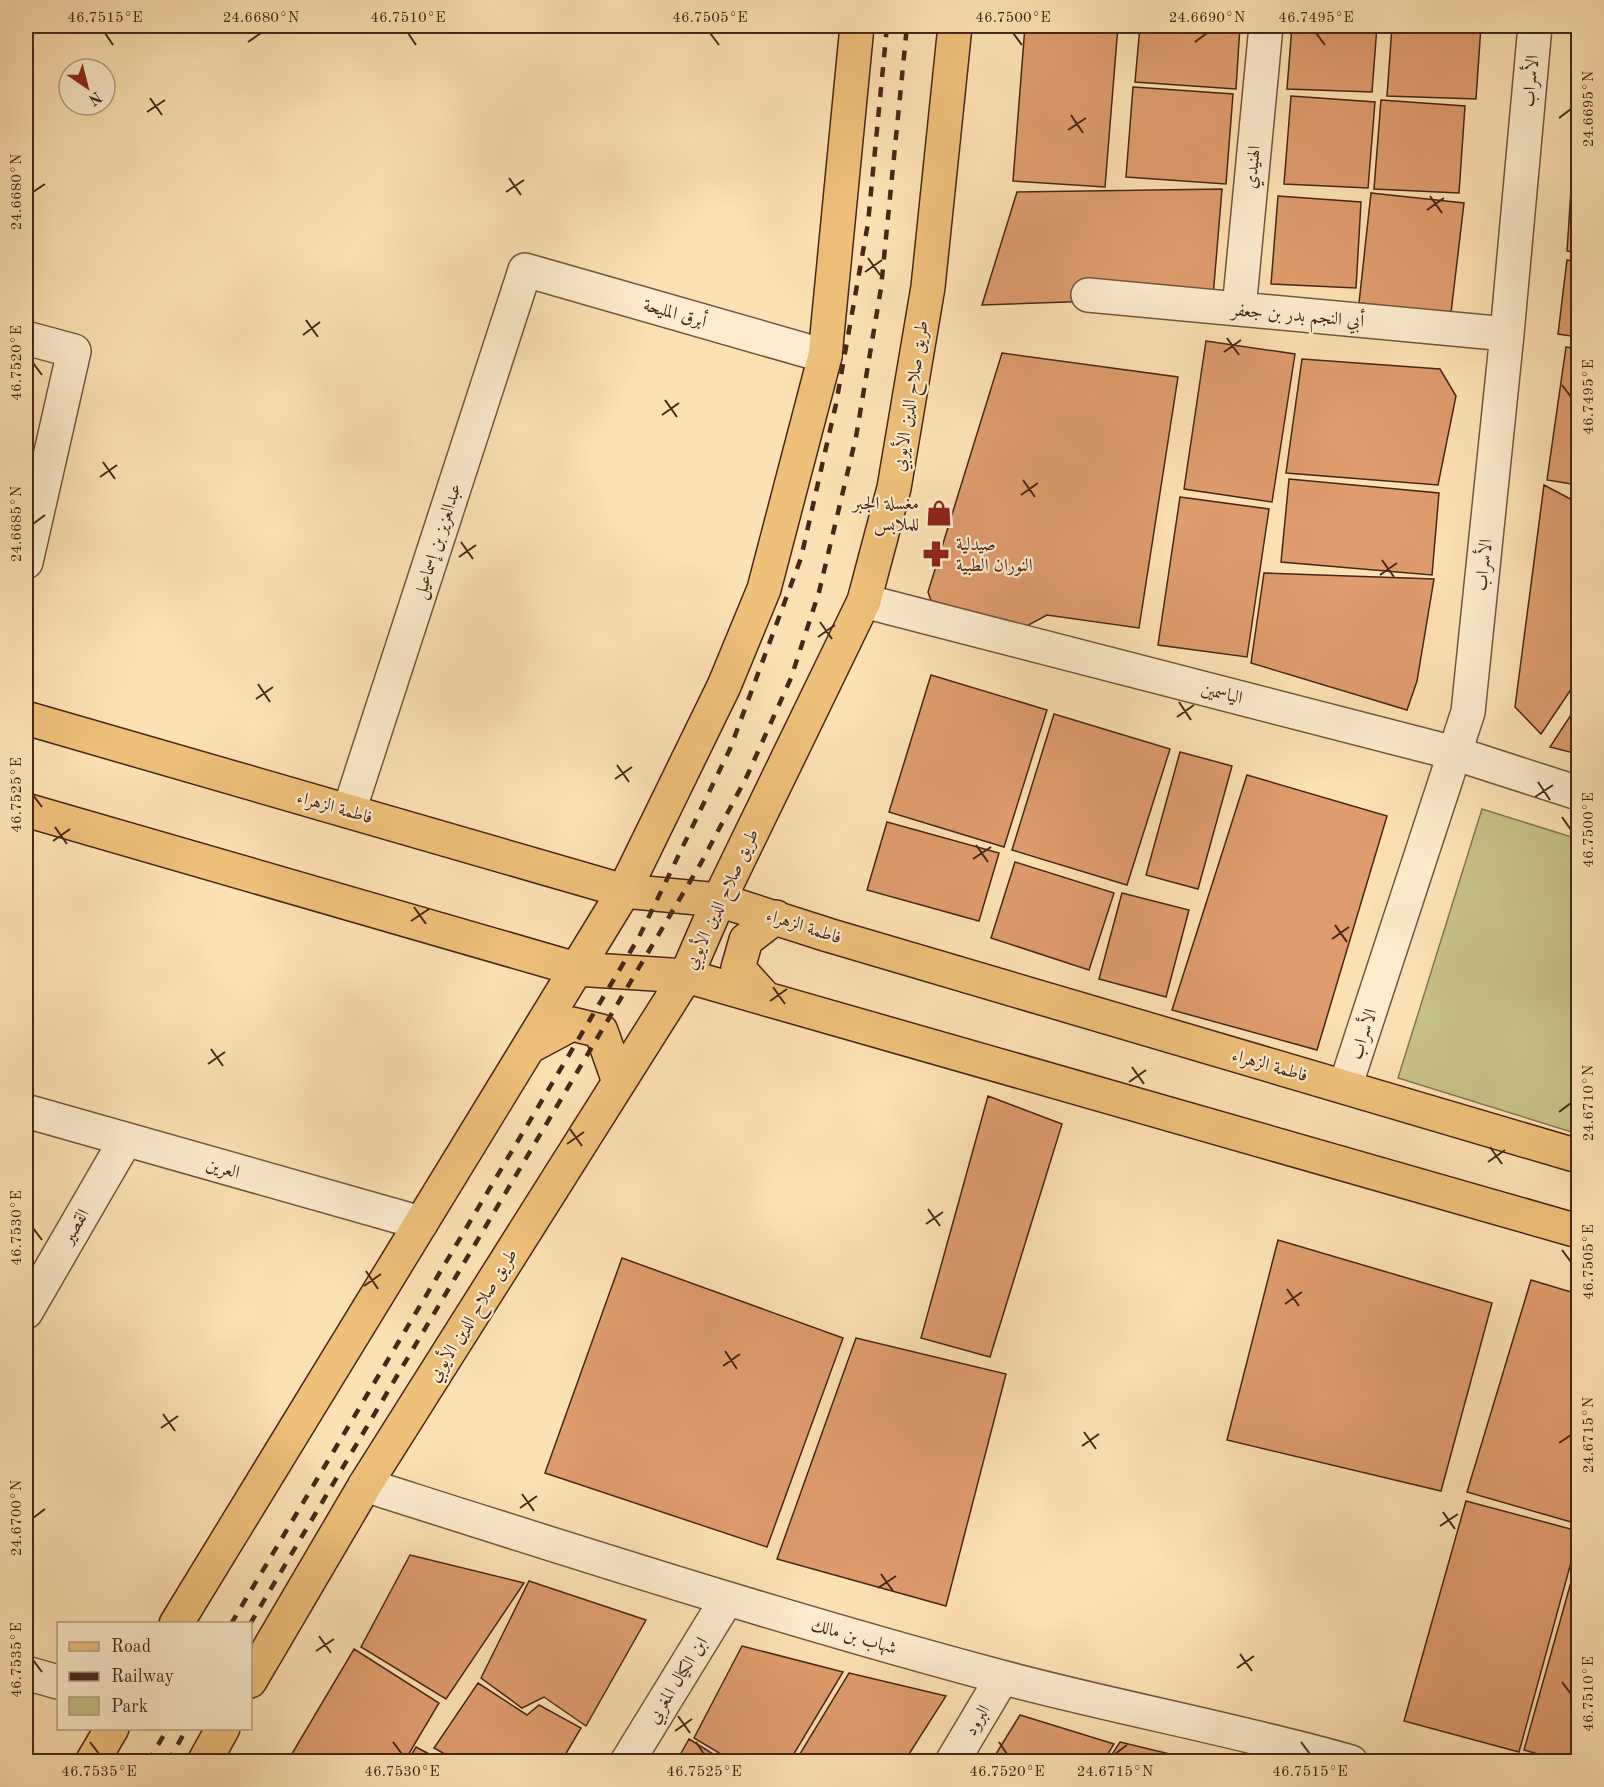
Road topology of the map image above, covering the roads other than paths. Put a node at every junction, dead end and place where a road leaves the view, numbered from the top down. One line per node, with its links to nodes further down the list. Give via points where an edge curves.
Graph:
1 (857, 26): 10 (main road)
2 (955, 26): 12 (main road, طريق صلاح الدين الأيوبي, via 928,287 894,488)
3 (1266, 26): 7 (street, الهنيدي)
4 (1535, 26): 8 (street, الأسراب)
5 (525, 270): 10 (street, أبرق المليحة); 17 (street, عبدالعزيز بن إسماعيل)
6 (1088, 295): 7 (street, أبي النجم بدر بن جعفر)
7 (1239, 309): 8 (street, أبي النجم بدر بن جعفر)
8 (1507, 334): 14 (street, الأسراب, via 1468,712)
9 (26, 338): 11 (street, via 74,351)
10 (825, 356): 18 (main road, via 764,589 724,686)
11 (26, 562)
12 (864, 601): 14 (street, الياسمين); 19 (main road, طريق صلاح الدين الأيوبي)
13 (26, 718): 17 (main road, فاطمة الزهراء)
14 (1454, 753): 15 (street, الياسمين); 26 (street, الأسراب)
15 (1578, 793)
16 (26, 810): 21 (main road)
17 (349, 811): 18 (main road, فاطمة الزهراء)
18 (624, 891): 19 (main road, فاطمة الزهراء); 21 (main road)
19 (719, 900): 20 (main road, فاطمة الزهراء); 22 (main road, طريق صلاح الدين الأيوبي)
20 (776, 917): 23 (main road, via 746,940 738,968); 26 (main road, فاطمة الزهراء)
21 (576, 969): 22 (main road); 24 (main road)
22 (686, 976): 23 (main road); 25 (main road, طريق صلاح الدين الأيوبي)
23 (767, 999): 31 (main road)
24 (527, 1048): 25 (main road, via 572,1024 601,1031); 30 (main road)
25 (619, 1082): 33 (main road, طريق صلاح الدين الأيوبي)
26 (1346, 1087): 29 (main road, فاطمة الزهراء)
27 (26, 1111): 28 (street, العرين)
28 (125, 1141): 30 (street, العرين); 32 (street, القصير)
29 (1578, 1156)
30 (421, 1223): 35 (main road)
31 (1578, 1231)
32 (26, 1312)
33 (365, 1485): 34 (street, شهاب بن مالك); 37 (main road, طريق صلاح الدين الأيوبي)
34 (728, 1599): 38 (street, شهاب بن مالك); 45 (street, ابن الكيال المغربي)
35 (177, 1622)
36 (26, 1673): 39 (street)
37 (252, 1678)
38 (1002, 1678): 42 (street, شهاب بن مالك); 46 (street, البرود)
39 (57, 1682)
40 (111, 1730): 43 (main road)
41 (222, 1730): 44 (main road)
42 (1275, 1751): 47 (street, شهاب بن مالك)
43 (92, 1761)
44 (204, 1761)
45 (627, 1761)
46 (952, 1761)
47 (1351, 1761)

